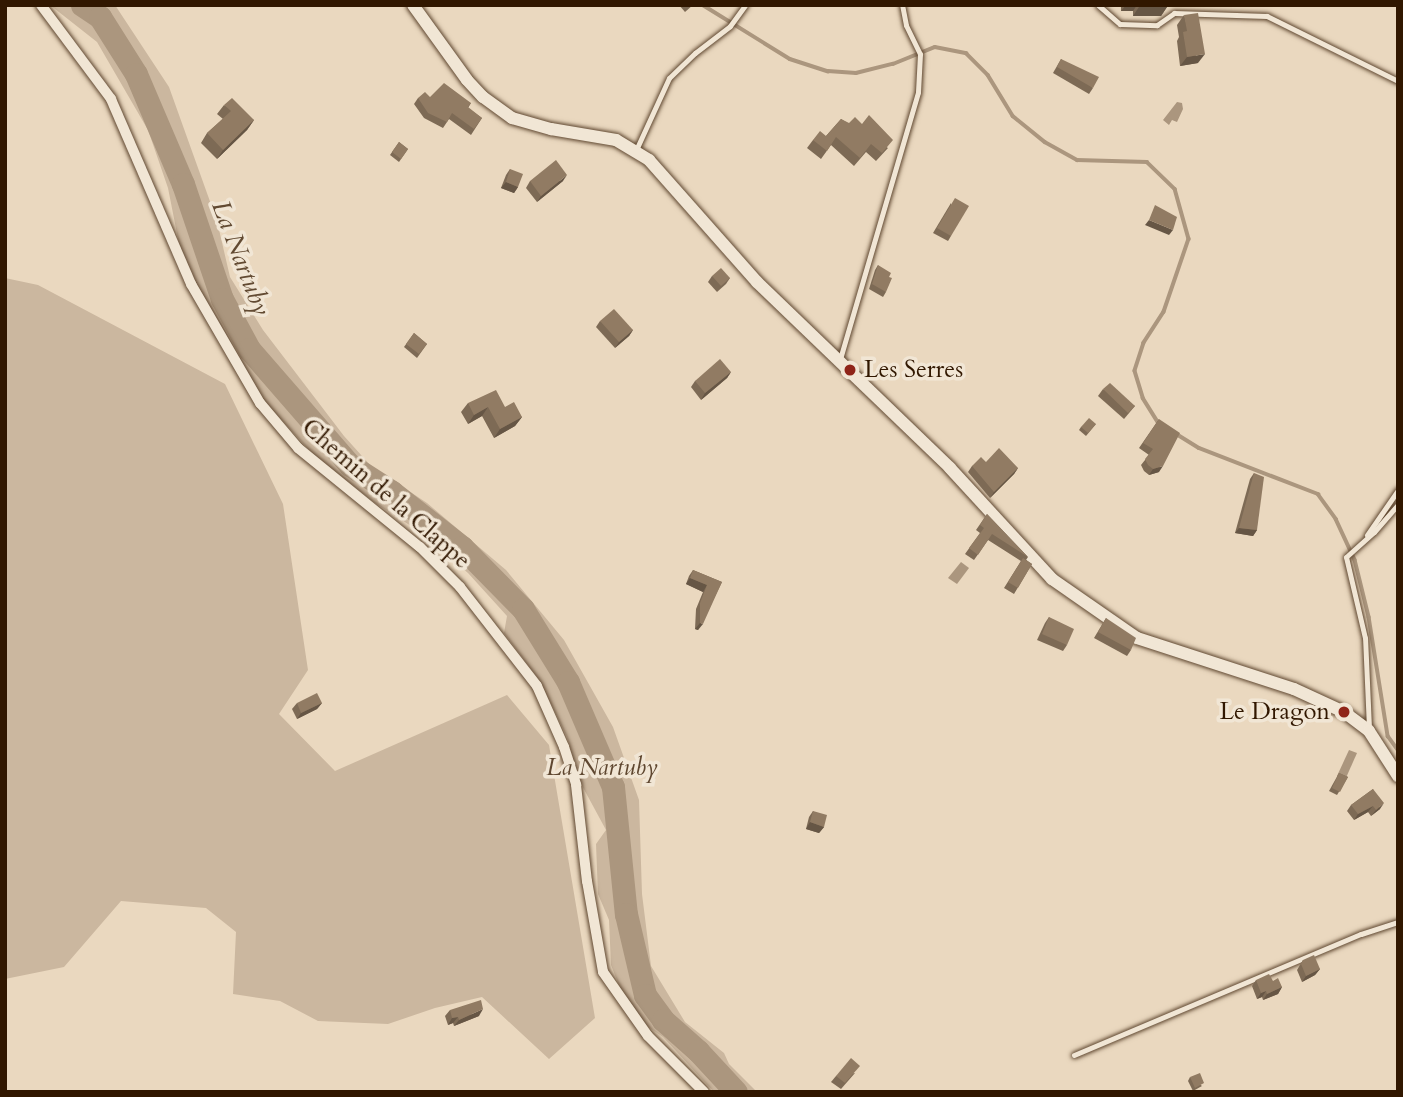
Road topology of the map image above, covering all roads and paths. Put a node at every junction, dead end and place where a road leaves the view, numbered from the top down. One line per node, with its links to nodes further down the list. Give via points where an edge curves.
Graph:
1 (41, 5): 16 (street, Chemin de la Clappe, via 111,99 191,284 260,403 298,448 420,547 460,587 537,685 576,785 603,972 648,1036)
2 (413, 5): 7 (street, via 467,80 512,118 616,140)
3 (745, 5): 7 (lane, via 730,26 669,78)
4 (902, 5): 8 (lane, via 920,54 918,92)
5 (1098, 5): 6 (lane, via 1120,24 1157,25 1174,13 1267,16)
6 (1398, 81)
7 (636, 150): 8 (street, via 757,282)
8 (840, 359): 12 (street, via 950,468 1052,579 1137,638 1294,689 1344,712)
9 (1398, 490): 11 (lane)
10 (1398, 504): 11 (lane)
11 (1361, 544): 12 (lane, via 1346,557 1365,638)
12 (1369, 731): 13 (street)
13 (1398, 776)
14 (1398, 922): 15 (lane)
15 (1074, 1055)
16 (704, 1092)

